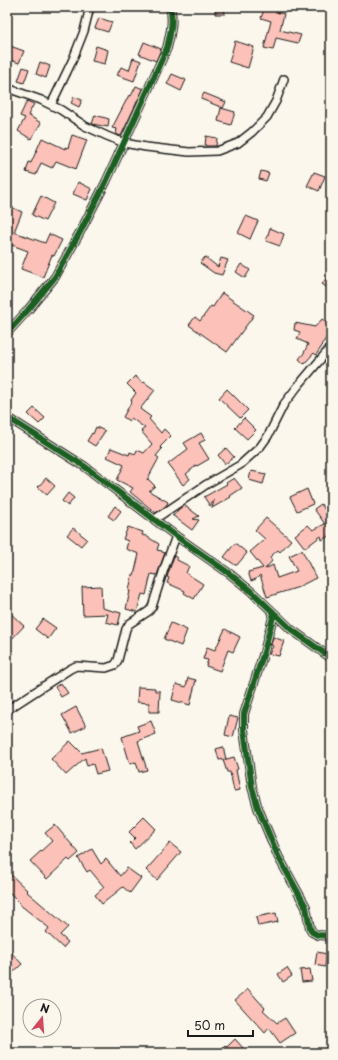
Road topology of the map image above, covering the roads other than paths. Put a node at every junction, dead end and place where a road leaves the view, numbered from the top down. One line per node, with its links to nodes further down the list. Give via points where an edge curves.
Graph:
1 (90, 7): 5 (street, via 73,59)
2 (170, 7): 6 (street, via 171,32 167,48)
3 (284, 78): 6 (street, via 267,117 238,143 217,151 189,152)
4 (7, 88): 5 (street)
5 (51, 105): 6 (street, via 85,126)
6 (124, 143): 7 (street, via 55,277)
7 (7, 333)
8 (331, 348): 10 (street, via 284,404 260,448 240,465)
9 (7, 417): 10 (street, via 84,466)
10 (155, 519): 11 (street)
11 (176, 536): 12 (street, via 247,588); 14 (street, via 152,607 129,624 115,665 106,668 76,666)
12 (274, 613): 13 (street, via 292,630); 15 (street, via 244,714 252,787 278,856 306,907 312,932)
13 (331, 658)
14 (7, 710)
15 (331, 936)

